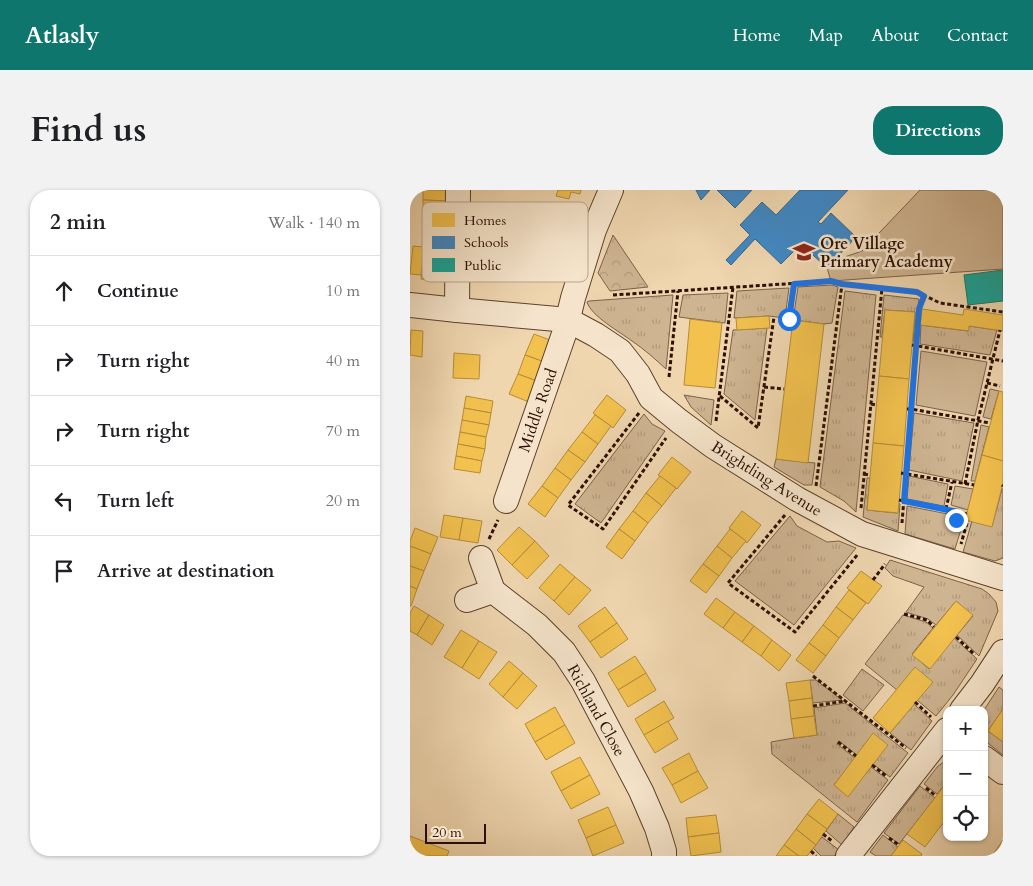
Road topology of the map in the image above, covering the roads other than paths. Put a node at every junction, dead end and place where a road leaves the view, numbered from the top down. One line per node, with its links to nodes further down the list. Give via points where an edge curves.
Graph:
1 (611, 190): 2 (street, Middle Road)
2 (588, 249)
3 (457, 282): 6 (street)
4 (578, 282): 7 (street, Middle Road)
5 (410, 305): 6 (street)
6 (457, 310): 7 (street)
7 (568, 320): 8 (street, Middle Road); 10 (street, Brightling Avenue, via 620,351 651,398 679,421 797,499 862,534)
8 (506, 500)
9 (481, 558): 11 (street)
10 (1003, 578)
11 (493, 592): 12 (street); 18 (street, Richland Close, via 538,625 564,652 583,681 641,791 657,828)
12 (467, 600)
13 (997, 660): 14 (street)
14 (965, 706)
15 (943, 734): 19 (street)
16 (988, 761): 17 (street)
17 (1003, 772)
18 (664, 856)
19 (848, 856)

